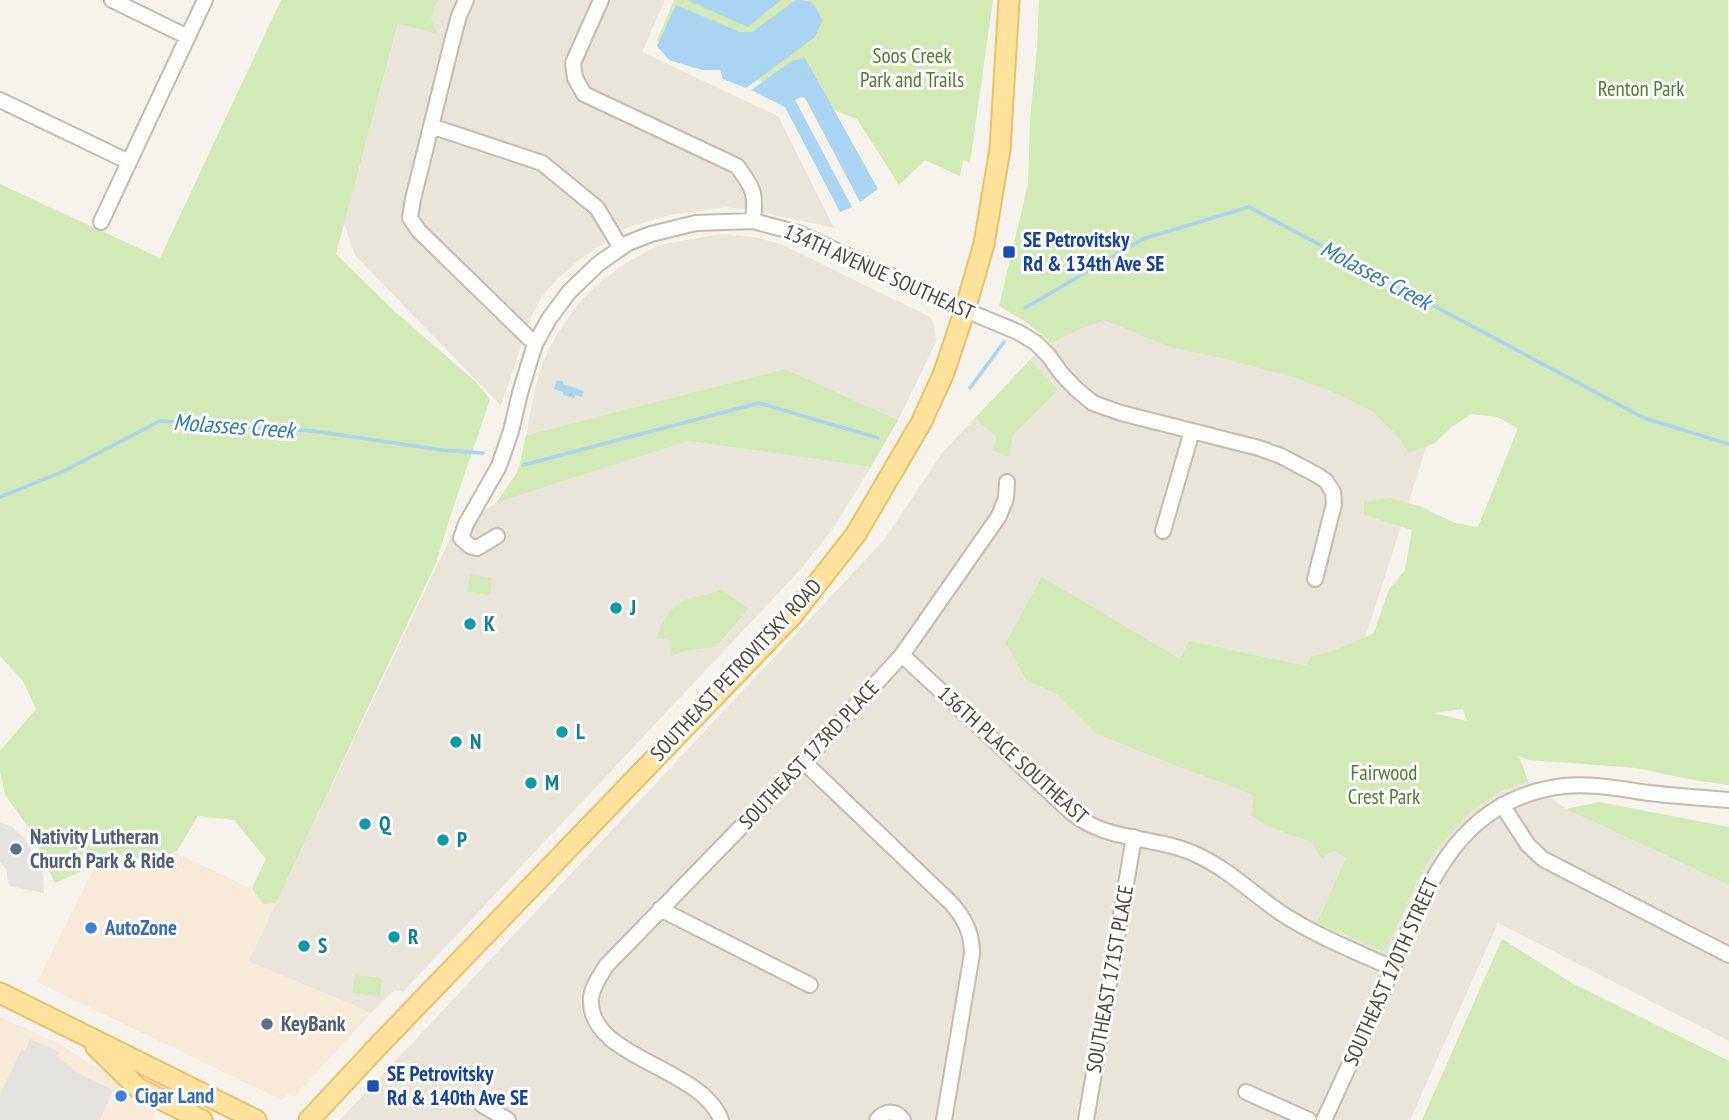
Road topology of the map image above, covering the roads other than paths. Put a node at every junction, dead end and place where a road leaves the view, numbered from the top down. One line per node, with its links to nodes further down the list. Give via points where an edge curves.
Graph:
1 (112, 0): 6 (street)
2 (205, 0): 6 (street)
3 (466, 0): 8 (street)
4 (601, 0): 10 (street, via 573,63 584,94 737,166 755,199)
5 (1009, 0): 13 (main road, SOUTHEAST PETROVITSKY ROAD, via 1000,149 984,244)
6 (188, 37): 9 (street)
7 (0, 100): 9 (street)
8 (431, 126): 12 (street, via 542,163 597,208); 14 (street, via 410,218)
9 (129, 162): 11 (street)
10 (753, 221): 12 (street, 134TH AVENUE SOUTHEAST, via 695,223 651,234); 13 (street, 134TH AVENUE SOUTHEAST, via 798,233)
11 (101, 222)
12 (621, 248): 14 (street, 134TH AVENUE SOUTHEAST, via 569,292)
13 (965, 310): 15 (street, 134TH AVENUE SOUTHEAST, via 1036,343 1093,402); 35 (main road, SOUTHEAST PETROVITSKY ROAD, via 921,423 856,534 792,616)
14 (536, 344): 18 (street, 134TH AVENUE SOUTHEAST, via 499,466 461,538 477,548)
15 (1192, 431): 17 (street); 19 (street, 134TH AVENUE SOUTHEAST, via 1281,456 1326,481 1334,504)
16 (1007, 482): 20 (street, SOUTHEAST 173RD PLACE, via 999,516)
17 (1163, 531)
18 (496, 536)
19 (1315, 579)
20 (902, 655): 21 (street, SOUTHEAST 173RD PLACE); 24 (street, 136TH PLACE SOUTHEAST, via 1079,818 1097,829)
21 (804, 762): 25 (street, SOUTHEAST 173RD PLACE); 40 (street, via 951,903 968,926 972,954)
22 (1729, 800): 23 (street, SOUTHEAST 170TH STREET, via 1579,785 1547,789)
23 (1502, 805): 26 (street, via 1543,859); 27 (street, SOUTHEAST 170TH STREET, via 1470,830 1443,860)
24 (1134, 837): 27 (street, 136TH PLACE SOUTHEAST, via 1196,854 1301,926); 41 (street, SOUTHEAST 171ST PLACE)
25 (660, 909): 28 (street); 37 (street, SOUTHEAST 173RD PLACE, via 606,966 590,999 592,1010 598,1027 618,1045 694,1087)
26 (1729, 955)
27 (1392, 968): 43 (street, SOUTHEAST 170TH STREET)
28 (810, 985)
29 (0, 993): 30 (main road)
30 (83, 1034): 33 (main road, via 138,1088); 34 (main road)
31 (1246, 1093): 42 (street)
32 (482, 1105): 36 (street)
33 (202, 1120)
34 (256, 1120)
35 (309, 1120)
36 (508, 1120)
37 (722, 1120)
38 (877, 1120): 39 (street, via 889,1112)
39 (903, 1120)
40 (944, 1120)
41 (1086, 1120)
42 (1310, 1120)
43 (1324, 1120)

